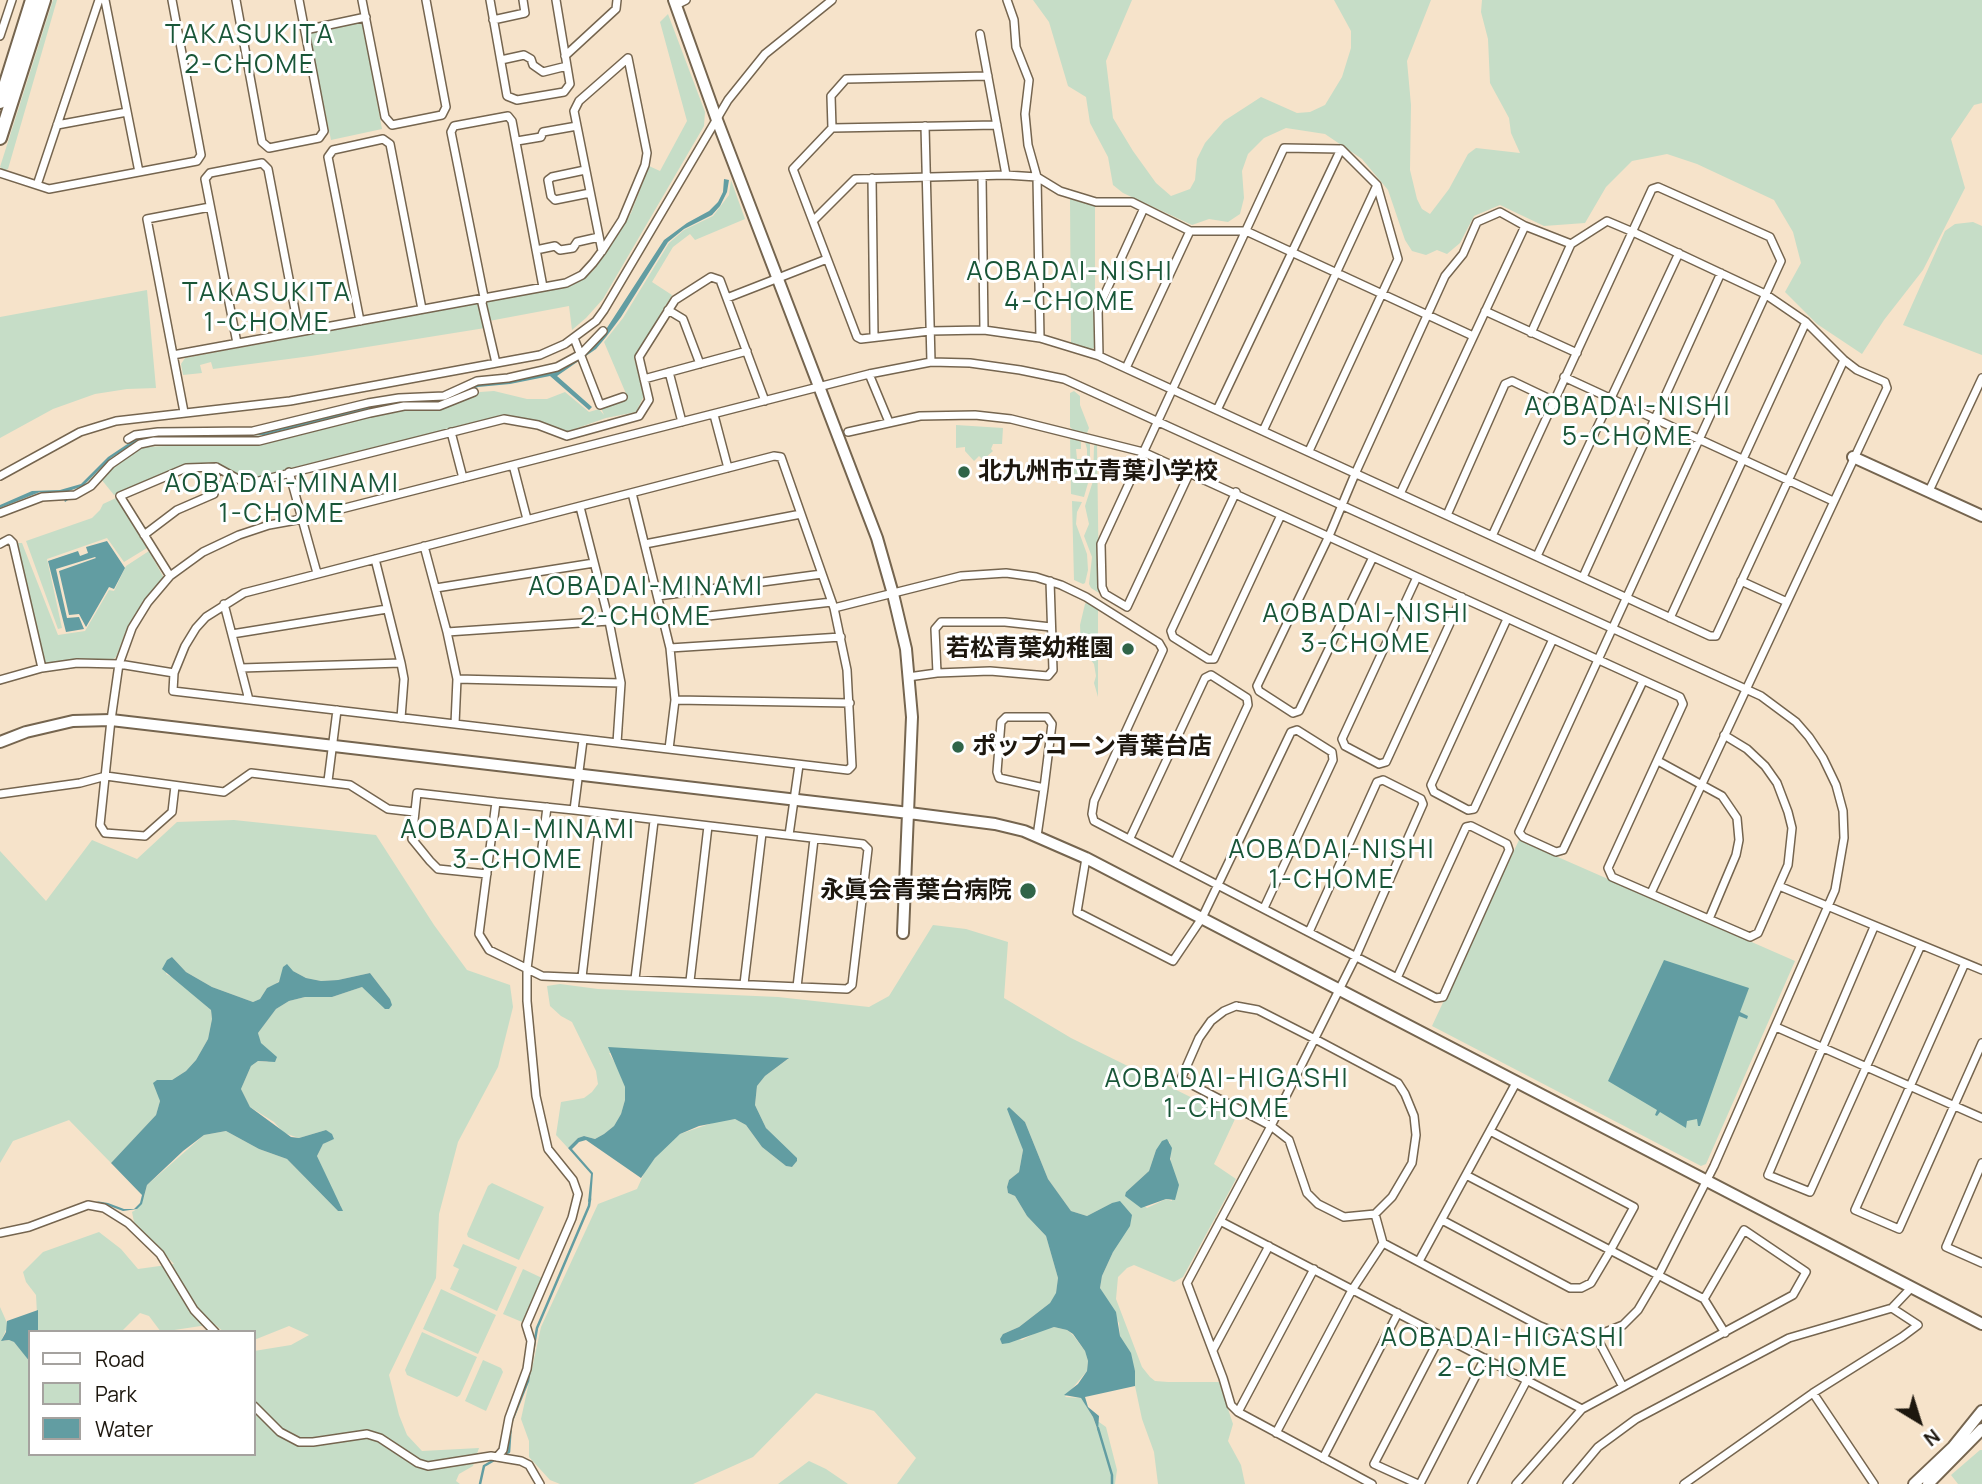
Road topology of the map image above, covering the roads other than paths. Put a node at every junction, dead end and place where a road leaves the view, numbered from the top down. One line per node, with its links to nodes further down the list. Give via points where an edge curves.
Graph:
1 (12, 0): 22 (street)
2 (32, 0): 27 (main road)
3 (44, 0): 35 (main road)
4 (99, 0): 30 (street)
5 (105, 0): 28 (street)
6 (172, 0): 39 (street, via 201,155 197,161)
7 (236, 0): 20 (street, via 262,142 269,148 318,138 324,131)
8 (299, 0): 20 (street)
9 (362, 0): 18 (street)
10 (426, 0): 18 (street, via 446,107 442,115 392,125 385,117)
11 (490, 0): 19 (street)
12 (523, 0): 19 (street, via 525,13)
13 (556, 0): 23 (street)
14 (617, 0): 23 (street, via 616,9)
15 (832, 0): 29 (street, via 765,54 727,100)
16 (1007, 0): 44 (street, via 1016,47 1029,80 1025,114)
17 (679, 2): 29 (street)
18 (366, 16): 20 (street)
19 (494, 20): 24 (street)
20 (304, 30)
21 (980, 34): 26 (street)
22 (0, 36)
23 (565, 56): 25 (street)
24 (501, 60): 25 (street, via 524,55 543,72); 25 (street, via 508,96 517,100 564,92 570,84)
25 (567, 66)
26 (988, 76): 31 (street); 34 (street, via 846,79 831,96)
27 (0, 102)
28 (127, 112): 30 (street); 39 (street)
29 (717, 120): 65 (street); 83 (street, via 604,310)
30 (57, 125): 46 (street)
31 (997, 125): 33 (street); 41 (street)
32 (577, 126): 36 (street); 38 (street); 59 (street, via 574,111 579,101 628,58 647,153 622,220)
33 (925, 126): 34 (street); 43 (street)
34 (832, 128): 51 (street, via 793,169)
35 (0, 138)
36 (517, 141): 58 (street); 69 (street, via 508,116 454,126 451,132)
37 (1341, 149): 47 (street); 54 (street, via 1284,148); 60 (street)
38 (586, 170): 48 (street); 48 (street, via 548,180 555,200)
39 (139, 172): 46 (street, via 49,189)
40 (4, 175): 46 (street)
41 (1006, 175): 42 (street); 44 (street)
42 (982, 176): 43 (street); 77 (street)
43 (927, 177): 45 (street); 80 (street)
44 (1037, 177): 50 (street, via 1060,191 1096,202 1132,202); 85 (street)
45 (872, 178): 51 (street, via 855,178); 84 (street)
46 (37, 185)
47 (1377, 185): 63 (street); 67 (street, via 1398,259)
48 (590, 193): 56 (street)
49 (211, 207): 78 (street, via 205,179 210,173 262,163 268,169); 86 (street); 90 (street, via 147,219)
50 (1144, 208): 53 (street); 91 (street, via 1098,309)
51 (813, 221): 62 (street)
52 (1525, 226): 57 (street); 73 (street); 74 (street, via 1500,212 1477,222)
53 (1189, 231): 54 (street); 96 (street)
54 (1246, 231): 60 (street); 103 (street)
55 (1633, 232): 57 (street, via 1607,221); 61 (street); 68 (street, via 1652,189 1658,187 1770,237 1781,261); 88 (street)
56 (599, 237): 58 (street, via 577,242 573,248); 59 (street)
57 (1571, 244): 81 (street)
58 (536, 250): 66 (street)
59 (602, 251): 66 (street, via 582,275)
60 (1291, 251): 63 (street); 109 (street)
61 (1679, 253): 64 (street); 106 (street)
62 (827, 259): 65 (street); 84 (street, via 857,337)
63 (1337, 272): 67 (street); 116 (street)
64 (1721, 274): 68 (street); 112 (street)
65 (778, 278): 70 (street); 102 (street)
66 (543, 287): 69 (street)
67 (1382, 292): 74 (street); 121 (street)
68 (1765, 294): 76 (street); 120 (street)
69 (484, 297): 71 (street); 94 (street)
70 (727, 298): 72 (street, via 720,280 711,277); 87 (street)
71 (422, 309): 75 (street); 75 (street, via 390,144 383,139 333,150 328,157)
72 (667, 310): 95 (street, via 683,319); 101 (street, via 639,357)
73 (1485, 311): 81 (street); 82 (street)
74 (1427, 314): 82 (street); 130 (street)
75 (360, 321): 78 (street)
76 (1806, 322): 92 (street); 124 (street)
77 (984, 330): 80 (street); 85 (street)
78 (299, 331): 86 (street)
79 (603, 331): 89 (street)
80 (930, 331): 84 (street); 93 (street)
81 (1531, 332): 88 (street)
82 (1473, 336): 137 (street)
83 (574, 338): 89 (street); 94 (street, via 540,355)
84 (874, 338)
85 (1040, 338): 91 (street)
86 (237, 343): 90 (street)
87 (747, 351): 95 (street); 107 (street)
88 (1577, 353): 99 (street)
89 (581, 354): 105 (street, via 600,405); 119 (street, via 557,368 477,381 440,397 368,403 253,431 158,432)
90 (173, 355): 110 (street)
91 (1099, 356): 96 (street)
92 (1844, 360): 123 (street, via 1887,388); 133 (street)
93 (931, 362): 98 (street); 113 (street, via 970,363 1064,379)
94 (496, 363): 110 (street, via 253,407)
95 (700, 364): 97 (street)
96 (1126, 368): 103 (street)
97 (669, 372): 101 (street); 114 (street)
98 (869, 374): 102 (street); 115 (street)
99 (1564, 377): 106 (street); 108 (street)
100 (1982, 378): 134 (street)
101 (644, 379): 117 (street, via 649,400 639,416 567,436 504,419)
102 (820, 385): 107 (street); 166 (street)
103 (1174, 390): 109 (street); 113 (street)
104 (474, 392): 141 (street, via 439,406 370,413 259,441 140,444 75,495 42,497)
105 (623, 397)
106 (1611, 398): 112 (street); 155 (street)
107 (765, 401): 111 (street)
108 (1554, 401): 144 (street, via 1511,381 1506,384); 150 (street)
109 (1217, 410): 116 (street)
110 (184, 412): 131 (street, via 116,421 80,432)
111 (713, 415): 114 (street); 127 (street)
112 (1654, 418): 120 (street); 162 (street)
113 (1158, 421): 122 (street); 139 (street)
114 (682, 422): 125 (street)
115 (888, 422): 118 (street); 122 (street, via 947,415 1011,419)
116 (1263, 430): 121 (street)
117 (451, 432): 129 (street); 132 (street)
118 (848, 432)
119 (128, 439)
120 (1698, 439): 124 (street); 169 (street)
121 (1309, 451): 130 (street)
122 (1143, 452): 128 (street); 128 (street, via 1101,544 1102,587 1105,594 1127,607)
123 (1853, 457): 134 (street); 138 (street)
124 (1743, 460): 133 (street); 174 (street)
125 (513, 465): 132 (street); 147 (street)
126 (216, 467): 129 (street, via 247,484); 148 (street, via 214,495 177,510); 148 (street, via 186,468 120,496)
127 (728, 468): 136 (street); 142 (street, via 781,457)
128 (1190, 471): 135 (street)
129 (289, 472): 146 (street)
130 (1354, 474): 137 (street); 139 (street)
131 (0, 476)
132 (463, 478): 146 (street)
133 (1788, 481): 138 (street); 164 (street)
134 (1929, 491): 145 (street)
135 (1236, 492): 143 (street); 143 (street, via 1171,631 1208,659 1214,659)
136 (632, 493): 140 (street); 152 (street)
137 (1401, 494): 144 (street)
138 (1833, 501): 170 (street)
139 (1341, 505): 149 (street); 179 (street)
140 (580, 507): 147 (street); 157 (street)
141 (0, 513)
142 (801, 514): 152 (street); 159 (street)
143 (1281, 515): 149 (street)
144 (1447, 515): 150 (street)
145 (1982, 516)
146 (302, 519): 158 (street); 160 (street, via 239,535 203,552)
147 (527, 519): 153 (street)
148 (144, 535): 160 (street)
149 (1329, 536): 154 (street); 154 (street, via 1257,686 1293,713 1299,711)
150 (1492, 536): 155 (street)
151 (0, 544): 188 (street, via 9,539 13,543)
152 (645, 544): 167 (street)
153 (424, 546): 156 (street); 165 (street)
154 (1373, 556): 161 (street)
155 (1537, 556): 162 (street)
156 (375, 559): 158 (street); 173 (street)
157 (594, 562): 165 (street); 176 (street)
158 (317, 573): 171 (street, via 256,589)
159 (822, 574): 167 (street); 172 (street)
160 (170, 576): 187 (street, via 132,628)
161 (1417, 577): 168 (street); 168 (street, via 1342,739 1345,746 1379,764 1386,762)
162 (1583, 577): 169 (street)
163 (1050, 581): 166 (street, via 982,573); 178 (street); 232 (street, via 1086,597 1163,650 1094,801 1094,821)
164 (1741, 581): 170 (street); 174 (street, via 1716,636)
165 (436, 588): 180 (street)
166 (893, 594): 172 (street); 192 (street)
167 (658, 596): 177 (street)
168 (1462, 597): 175 (street)
169 (1626, 597): 174 (street); 179 (street)
170 (1787, 602): 197 (street)
171 (225, 604): 181 (street); 190 (street, via 196,628)
172 (833, 605): 177 (street); 182 (street)
173 (387, 609): 181 (street); 186 (street)
174 (1671, 618)
175 (1507, 619): 183 (street); 183 (street, via 1431,785 1434,792 1468,810 1475,809)
176 (610, 621): 180 (street); 196 (street)
177 (664, 621): 184 (street)
178 (1051, 627): 191 (street, via 1053,670 1048,676); 191 (street, via 1005,621 941,622 935,629)
179 (1612, 629): 185 (street); 197 (street)
180 (447, 632): 193 (street)
181 (232, 634): 189 (street)
182 (841, 637): 184 (street); 200 (street)
183 (1553, 639): 185 (street)
184 (670, 648): 199 (street)
185 (1598, 660): 195 (street); 195 (street, via 1518,832 1522,837 1556,852 1563,850)
186 (401, 663): 189 (street); 202 (street)
187 (119, 664): 188 (street); 190 (street); 203 (street)
188 (42, 668): 194 (street)
189 (241, 668): 198 (street)
190 (174, 673): 198 (street, via 173,691)
191 (937, 673): 192 (street)
192 (908, 677): 225 (street, via 912,717)
193 (457, 679): 196 (street); 204 (street)
194 (0, 680)
195 (1643, 681): 211 (street, via 1680,698 1683,704)
196 (621, 682): 208 (street)
197 (1746, 689): 205 (street); 240 (street, via 1796,722 1836,785 1844,838 1835,890)
198 (249, 700): 201 (street)
199 (675, 700): 200 (street); 210 (street)
200 (850, 703): 212 (street, via 852,766 848,770)
201 (337, 710): 202 (street); 209 (street)
202 (401, 718): 204 (street)
203 (111, 720): 207 (street, via 73,721); 209 (street); 213 (street)
204 (455, 723): 206 (street)
205 (1724, 736): 216 (street); 238 (street, via 1765,766 1788,812 1791,848)
206 (583, 740): 208 (street); 214 (street)
207 (0, 742)
208 (617, 743): 210 (street)
209 (332, 745): 214 (street); 215 (street)
210 (668, 749): 212 (street)
211 (1658, 761): 216 (street); 239 (street, via 1608,868 1612,877)
212 (799, 765): 220 (street)
213 (106, 776): 217 (street); 217 (street, via 100,825 105,834 145,836 172,811); 219 (street)
214 (578, 776): 220 (street); 223 (street)
215 (328, 781): 217 (street, via 251,773 224,792); 224 (street, via 350,785 388,809)
216 (1701, 783): 239 (street); 243 (street, via 1730,805 1737,818 1739,840)
217 (175, 786)
218 (1044, 788): 218 (street, via 999,779 1001,722 1006,717 1047,718 1052,724); 231 (street)
219 (0, 794)
220 (793, 801): 225 (street); 230 (street)
221 (496, 802): 222 (street); 224 (street, via 417,793); 236 (street)
222 (547, 807): 223 (street); 250 (street)
223 (573, 810): 226 (street)
224 (414, 812): 236 (street, via 412,839 438,869)
225 (909, 813): 231 (street, via 996,824); 246 (street)
226 (601, 814): 227 (street); 252 (street)
227 (654, 821): 228 (street); 254 (street)
228 (708, 826): 229 (street); 255 (street)
229 (762, 833): 230 (street); 256 (street)
230 (789, 835): 233 (street)
231 (1037, 836): 234 (street)
232 (1130, 838): 235 (street); 235 (street, via 1210,675 1247,698 1248,705)
233 (814, 839): 257 (street); 257 (street, via 863,844 868,849 852,985 847,989)
234 (1086, 858): 242 (street); 242 (street, via 1077,912 1173,961)
235 (1175, 862): 237 (street)
236 (486, 874): 250 (street, via 479,934 489,950)
237 (1219, 885): 241 (street); 241 (street, via 1291,732 1297,730 1332,752 1333,760); 242 (street)
238 (1779, 886): 240 (street); 243 (street, via 1758,933 1750,937)
239 (1651, 893): 243 (street)
240 (1827, 907): 244 (street); 259 (street)
241 (1264, 908): 245 (street)
242 (1202, 918): 258 (street)
243 (1709, 919)
244 (1874, 927): 247 (street); 262 (street)
245 (1308, 932): 248 (street); 248 (street, via 1377,782 1383,780 1423,804)
246 (903, 933)
247 (1921, 945): 249 (street); 263 (street)
248 (1356, 956): 253 (street); 258 (street)
249 (1965, 963): 251 (street); 265 (street)
250 (527, 969): 252 (street, via 542,976); 305 (street, via 539,1109 548,1149 573,1180 578,1194 526,1325 531,1341 527,1369)
251 (1982, 970)
252 (582, 977): 254 (street)
253 (1397, 978): 253 (street, via 1466,827 1507,844 1509,850 1443,996 1436,998)
254 (635, 979): 255 (street)
255 (690, 981): 256 (street)
256 (744, 984): 257 (street)
257 (797, 987)
258 (1340, 989): 260 (street); 264 (street)
259 (1776, 1027): 262 (street); 272 (street)
260 (1315, 1039): 268 (street); 268 (street, via 1258,1010 1236,1006 1211,1021 1199,1038 1181,1079); 273 (street, via 1398,1083 1410,1104 1416,1135 1412,1163 1392,1197)
261 (1982, 1043): 266 (street)
262 (1823, 1048): 263 (street); 263 (street, via 1768,1175 1810,1192)
263 (1866, 1067): 265 (street)
264 (1517, 1081): 269 (street); 272 (street)
265 (1910, 1086): 266 (street); 266 (street, via 1855,1210 1899,1229)
266 (1953, 1107): 267 (street)
267 (1982, 1118)
268 (1271, 1126): 273 (street, via 1289,1140 1307,1193 1318,1204 1343,1217); 275 (street)
269 (1490, 1131): 271 (street); 279 (street, via 1634,1208)
270 (1982, 1163): 281 (street, via 1946,1247)
271 (1466, 1175): 274 (street); 279 (street)
272 (1706, 1181): 283 (street); 284 (street)
273 (1375, 1214): 277 (street)
274 (1441, 1220): 279 (street, via 1570,1288 1591,1283); 280 (street)
275 (1220, 1221): 278 (street); 294 (street, via 1187,1283)
276 (0, 1233): 290 (street, via 88,1205 115,1213 160,1254 194,1310)
277 (1383, 1243): 280 (street); 285 (street)
278 (1269, 1246): 282 (street); 294 (street)
279 (1610, 1251): 283 (street)
280 (1419, 1262): 293 (street, via 1540,1326 1575,1338)
281 (1982, 1262)
282 (1314, 1269): 285 (street); 302 (street)
283 (1658, 1276): 286 (street); 293 (street, via 1623,1325)
284 (1911, 1288): 287 (street); 289 (street)
285 (1352, 1290): 288 (street); 304 (street)
286 (1704, 1300): 291 (street); 291 (street, via 1744,1230 1806,1272 1793,1294)
287 (1892, 1308): 298 (street, via 1918,1325); 312 (street, via 1789,1338 1742,1362 1624,1426 1598,1447)
288 (1398, 1313): 292 (street); 306 (street)
289 (1982, 1324)
290 (213, 1330)
291 (1725, 1333): 297 (street)
292 (1441, 1335): 295 (street); 309 (street, via 1374,1464)
293 (1596, 1336): 297 (street)
294 (1213, 1350): 302 (street, via 1231,1405)
295 (1485, 1358): 296 (street); 309 (street)
296 (1527, 1380): 300 (street); 310 (street)
297 (1623, 1387): 300 (street)
298 (1813, 1393): 313 (street); 314 (street)
299 (256, 1408): 305 (street, via 280,1432 299,1442 367,1434 428,1466)
300 (1582, 1409): 311 (street)
301 (1982, 1411): 315 (street)
302 (1238, 1412): 304 (street)
303 (1982, 1429): 316 (street)
304 (1276, 1433): 306 (street)
305 (497, 1457): 307 (street, via 529,1465)
306 (1323, 1458): 308 (street)
307 (540, 1484)
308 (1372, 1484)
309 (1419, 1484)
310 (1472, 1484)
311 (1516, 1484)
312 (1567, 1484)
313 (1684, 1484)
314 (1874, 1484)
315 (1914, 1484)
316 (1928, 1484)

